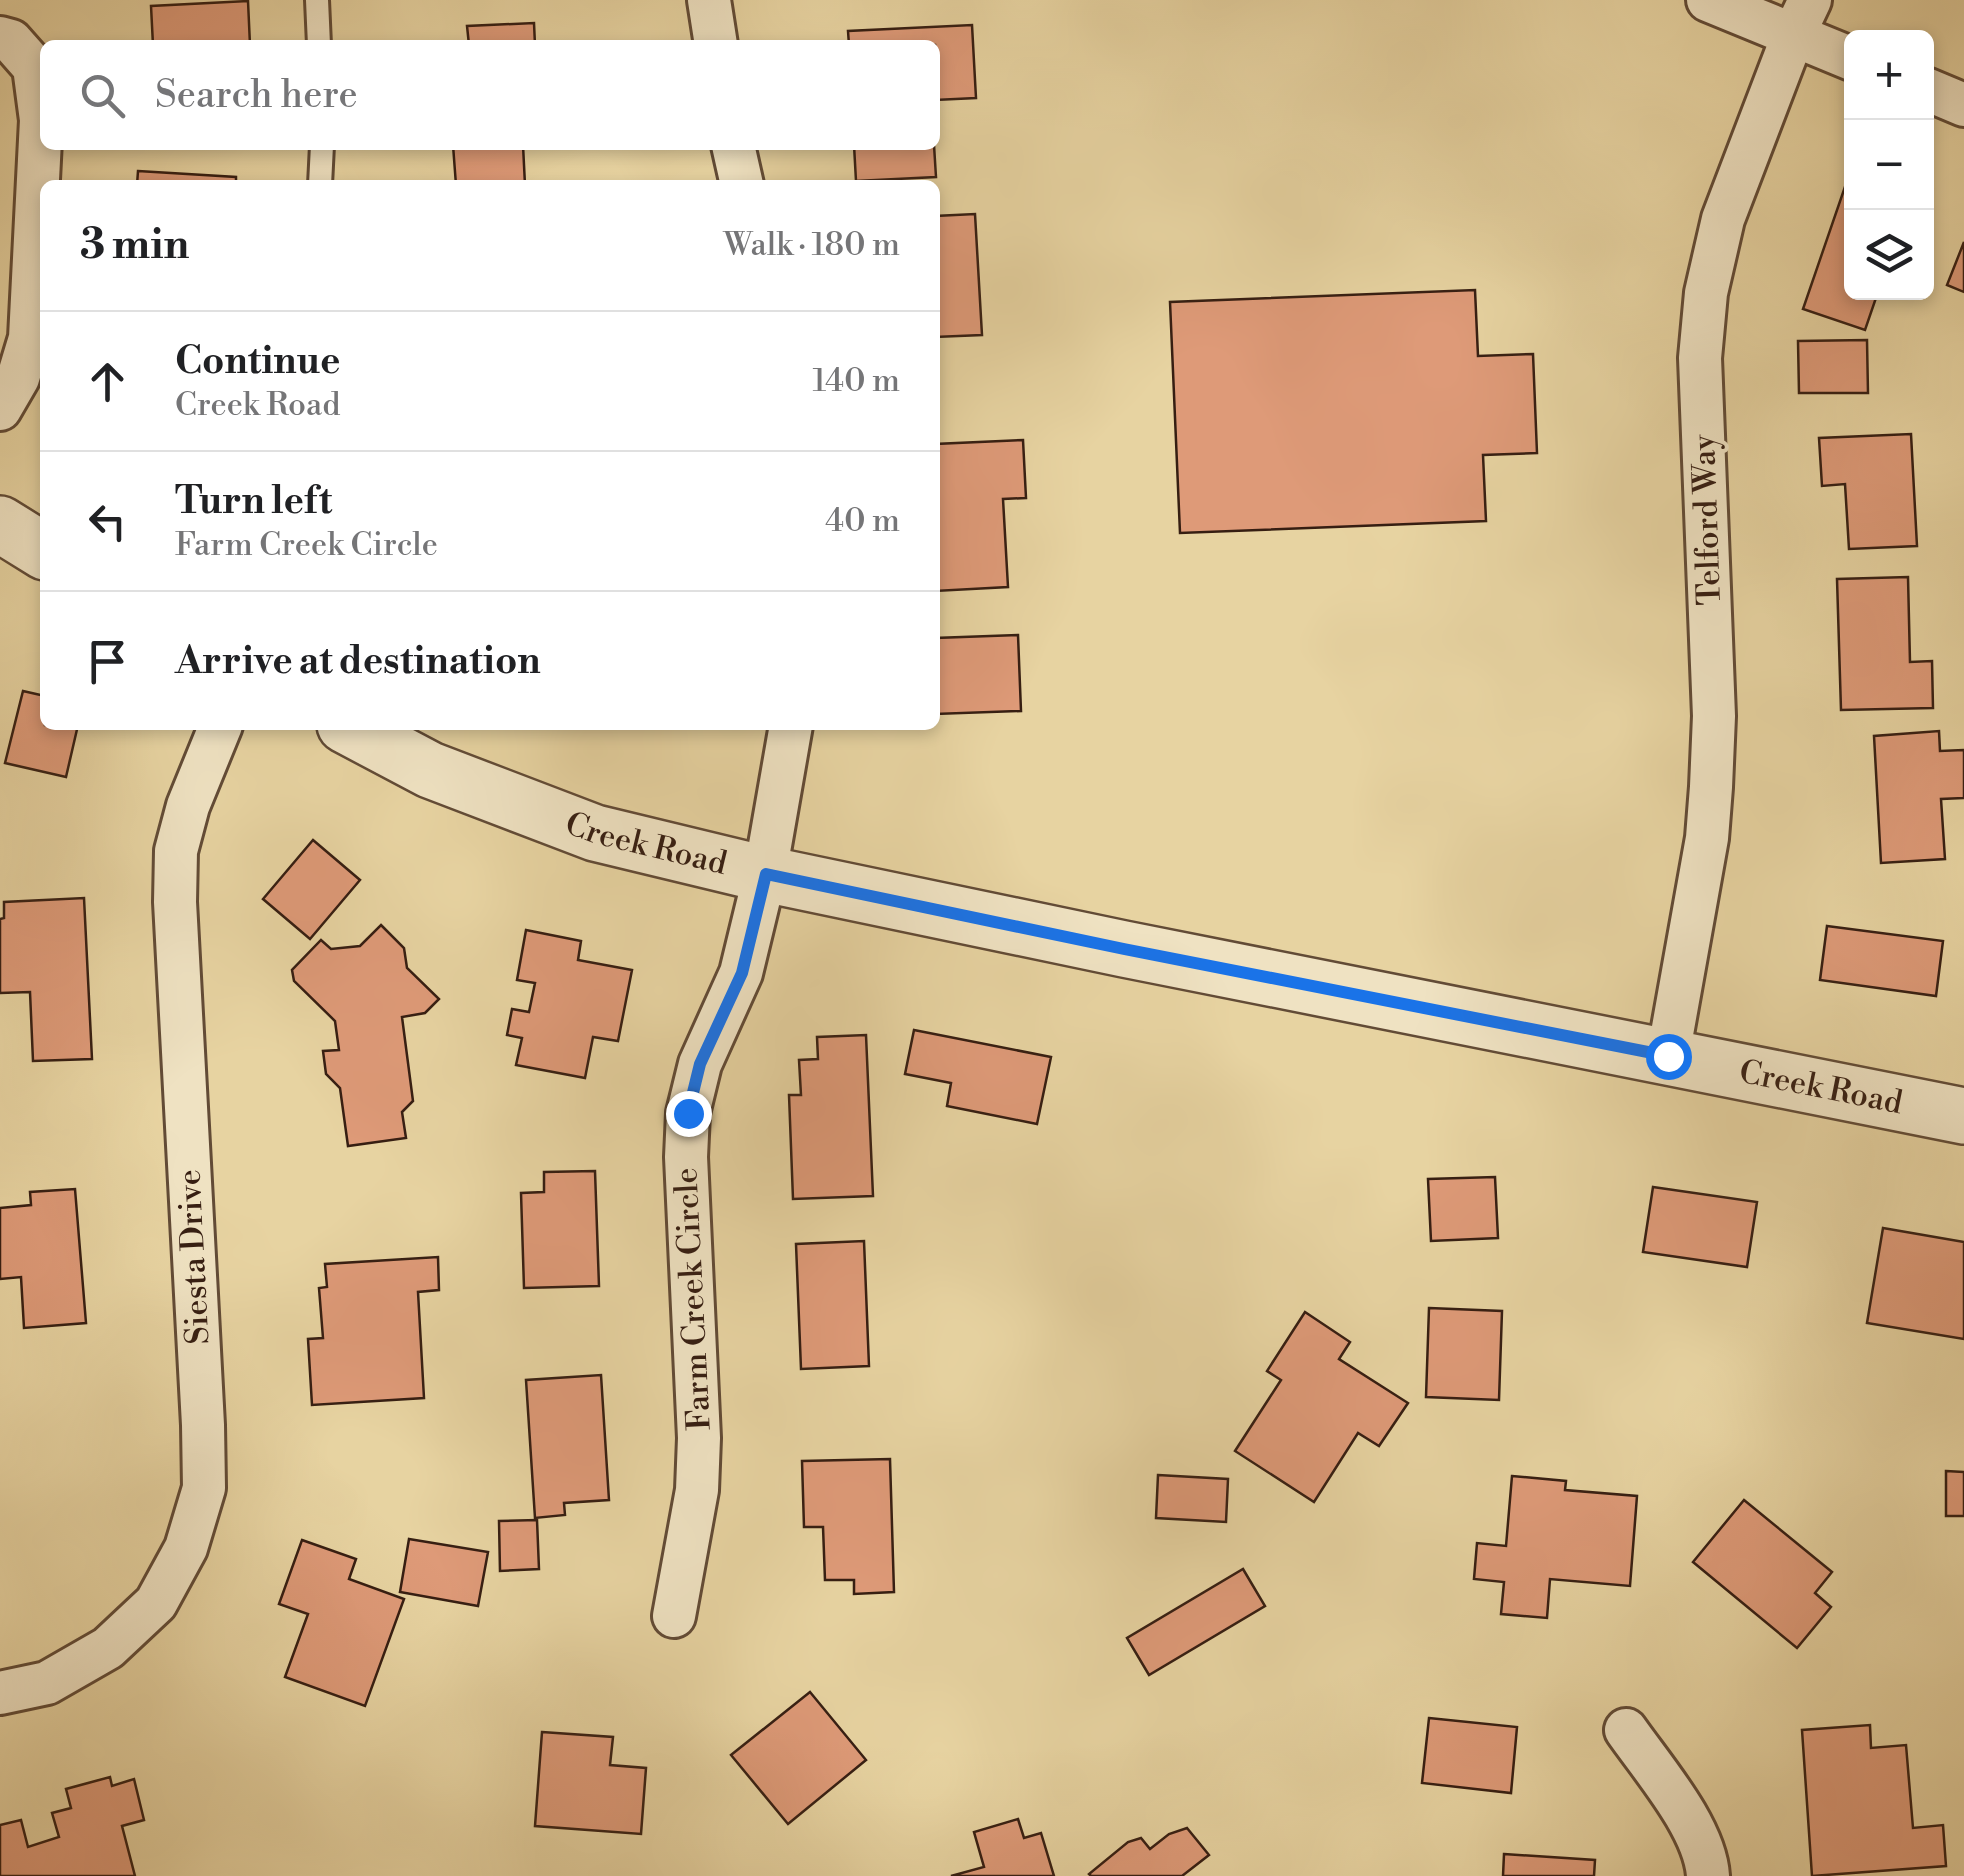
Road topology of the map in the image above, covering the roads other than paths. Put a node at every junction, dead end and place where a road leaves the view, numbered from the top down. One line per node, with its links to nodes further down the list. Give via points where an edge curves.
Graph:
1 (318, 0): 6 (lane)
2 (708, 0): 7 (street)
3 (1708, 0): 4 (street)
4 (1802, 18): 8 (street); 24 (street, Telford Way, via 1723,219 1706,294 1700,358 1711,786)
5 (0, 38): 11 (street, via 34,67)
6 (319, 40)
7 (715, 40)
8 (1844, 52)
9 (1934, 92): 10 (street)
10 (1964, 105)
11 (40, 112)
12 (40, 140): 17 (street, via 30,338)
13 (322, 150): 15 (lane)
14 (734, 150): 16 (street)
15 (320, 180)
16 (741, 180)
17 (0, 409)
18 (0, 524): 19 (street)
19 (40, 549)
20 (219, 730): 27 (street, Siesta Drive, via 176,851 174,902 204,1488 186,1548 156,1604 108,1648 47,1684)
21 (354, 730): 23 (street, Creek Road, via 430,770 595,833)
22 (790, 730): 23 (street, Farm Creek Circle)
23 (766, 874): 24 (street, Creek Road); 26 (street, Farm Creek Circle, via 742,973 700,1064 688,1113 700,1438)
24 (1668, 1056): 25 (street, Creek Road)
25 (1964, 1116)
26 (674, 1616)
27 (0, 1693)
28 (1626, 1730): 29 (street, via 1696,1831)
29 (1708, 1876)

